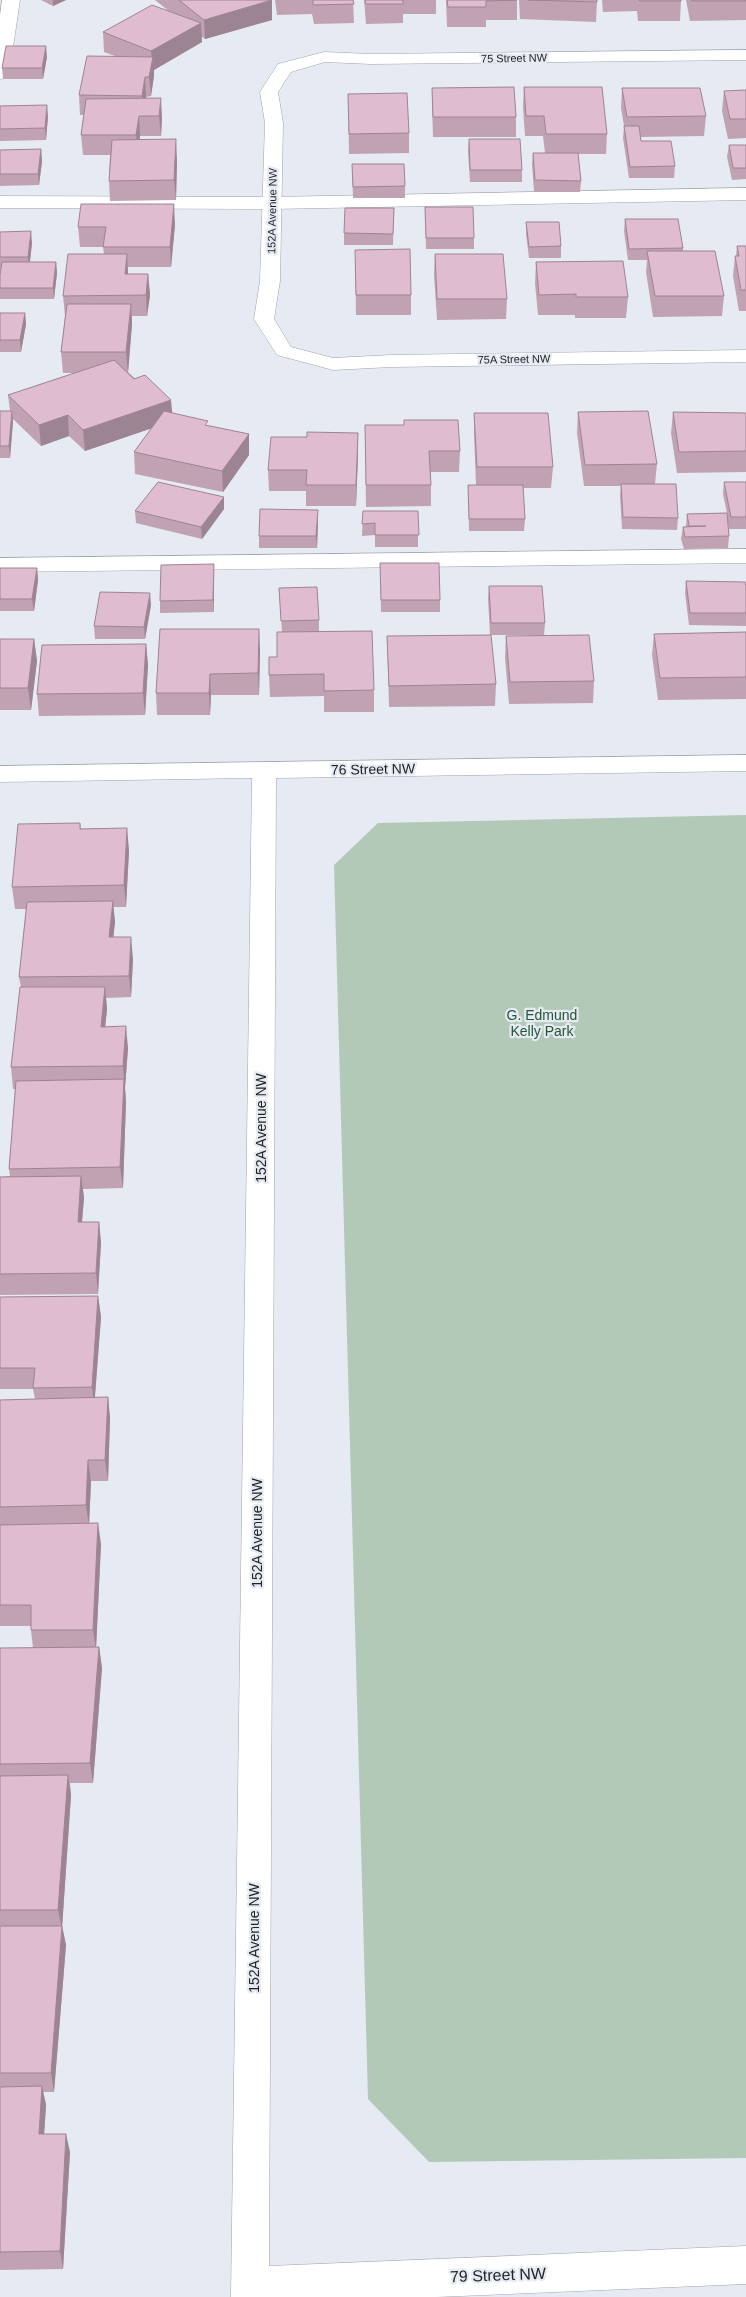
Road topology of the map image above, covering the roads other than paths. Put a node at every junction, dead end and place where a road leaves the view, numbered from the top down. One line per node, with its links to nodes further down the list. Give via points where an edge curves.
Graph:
1 (11, 0): 4 (street)
2 (746, 55): 3 (street, 75 Street NW, via 324,57)
3 (284, 68): 7 (street, 152A Avenue NW, via 269,92 274,123)
4 (0, 74)
5 (746, 194): 7 (street)
6 (0, 202): 7 (street)
7 (272, 203): 8 (street, 152A Avenue NW, via 270,281 264,319)
8 (284, 352): 9 (street, 75A Street NW, via 333,364)
9 (746, 356)
10 (746, 556): 11 (street)
11 (0, 565)
12 (746, 763): 13 (street, 76 Street NW)
13 (264, 770): 14 (street, 76 Street NW); 16 (street, 152A Avenue NW)
14 (0, 774)
15 (746, 2264): 16 (street, 79 Street NW)
16 (251, 2291)

